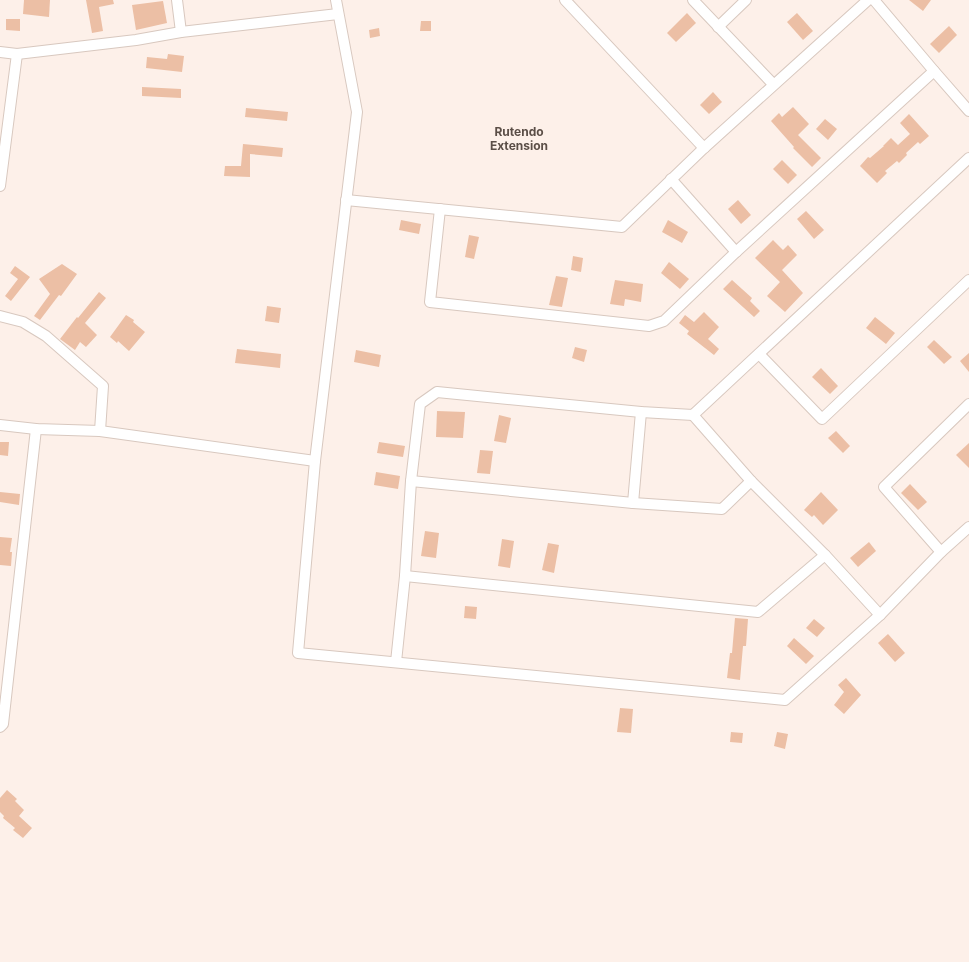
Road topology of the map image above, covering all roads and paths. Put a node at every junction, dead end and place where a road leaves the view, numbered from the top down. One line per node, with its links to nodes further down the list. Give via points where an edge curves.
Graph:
1 (178, 0): 10 (street)
2 (336, 0): 8 (street)
3 (565, 0): 17 (street)
4 (693, 0): 9 (street)
5 (746, 0): 9 (street)
6 (868, 0): 14 (street)
7 (874, 0): 13 (street)
8 (338, 14): 10 (street); 21 (street, via 357,112)
9 (718, 27): 14 (street)
10 (181, 32): 12 (street)
11 (0, 52): 12 (street)
12 (17, 54): 16 (street)
13 (934, 71): 15 (street); 23 (street)
14 (773, 84): 17 (street)
15 (969, 111)
16 (3, 145): 20 (street)
17 (704, 148): 19 (street)
18 (969, 158): 26 (street)
19 (671, 179): 22 (street, via 622,228); 23 (street)
20 (0, 186)
21 (346, 200): 22 (street); 33 (street)
22 (440, 210): 23 (street, via 430,302 649,326 664,321)
23 (736, 252)
24 (969, 280): 26 (street, via 822,419)
25 (0, 316): 32 (street, via 23,322 46,336 103,386)
26 (759, 354): 29 (street)
27 (969, 404): 38 (street, via 884,487)
28 (641, 412): 29 (street); 34 (street, via 437,392 420,404); 36 (street)
29 (693, 415): 35 (street)
30 (0, 425): 31 (street)
31 (36, 429): 32 (street); 43 (street, via 3,724)
32 (100, 431): 33 (street)
33 (315, 461): 42 (street, via 298,652)
34 (411, 481): 36 (street); 40 (street)
35 (751, 481): 36 (street, via 722,509); 39 (street)
36 (633, 503)
37 (969, 527): 38 (street)
38 (941, 552): 41 (street)
39 (825, 555): 40 (street, via 758,612); 41 (street)
40 (405, 576): 42 (street)
41 (880, 615): 42 (street, via 785,700)
42 (396, 662)
43 (0, 727)

